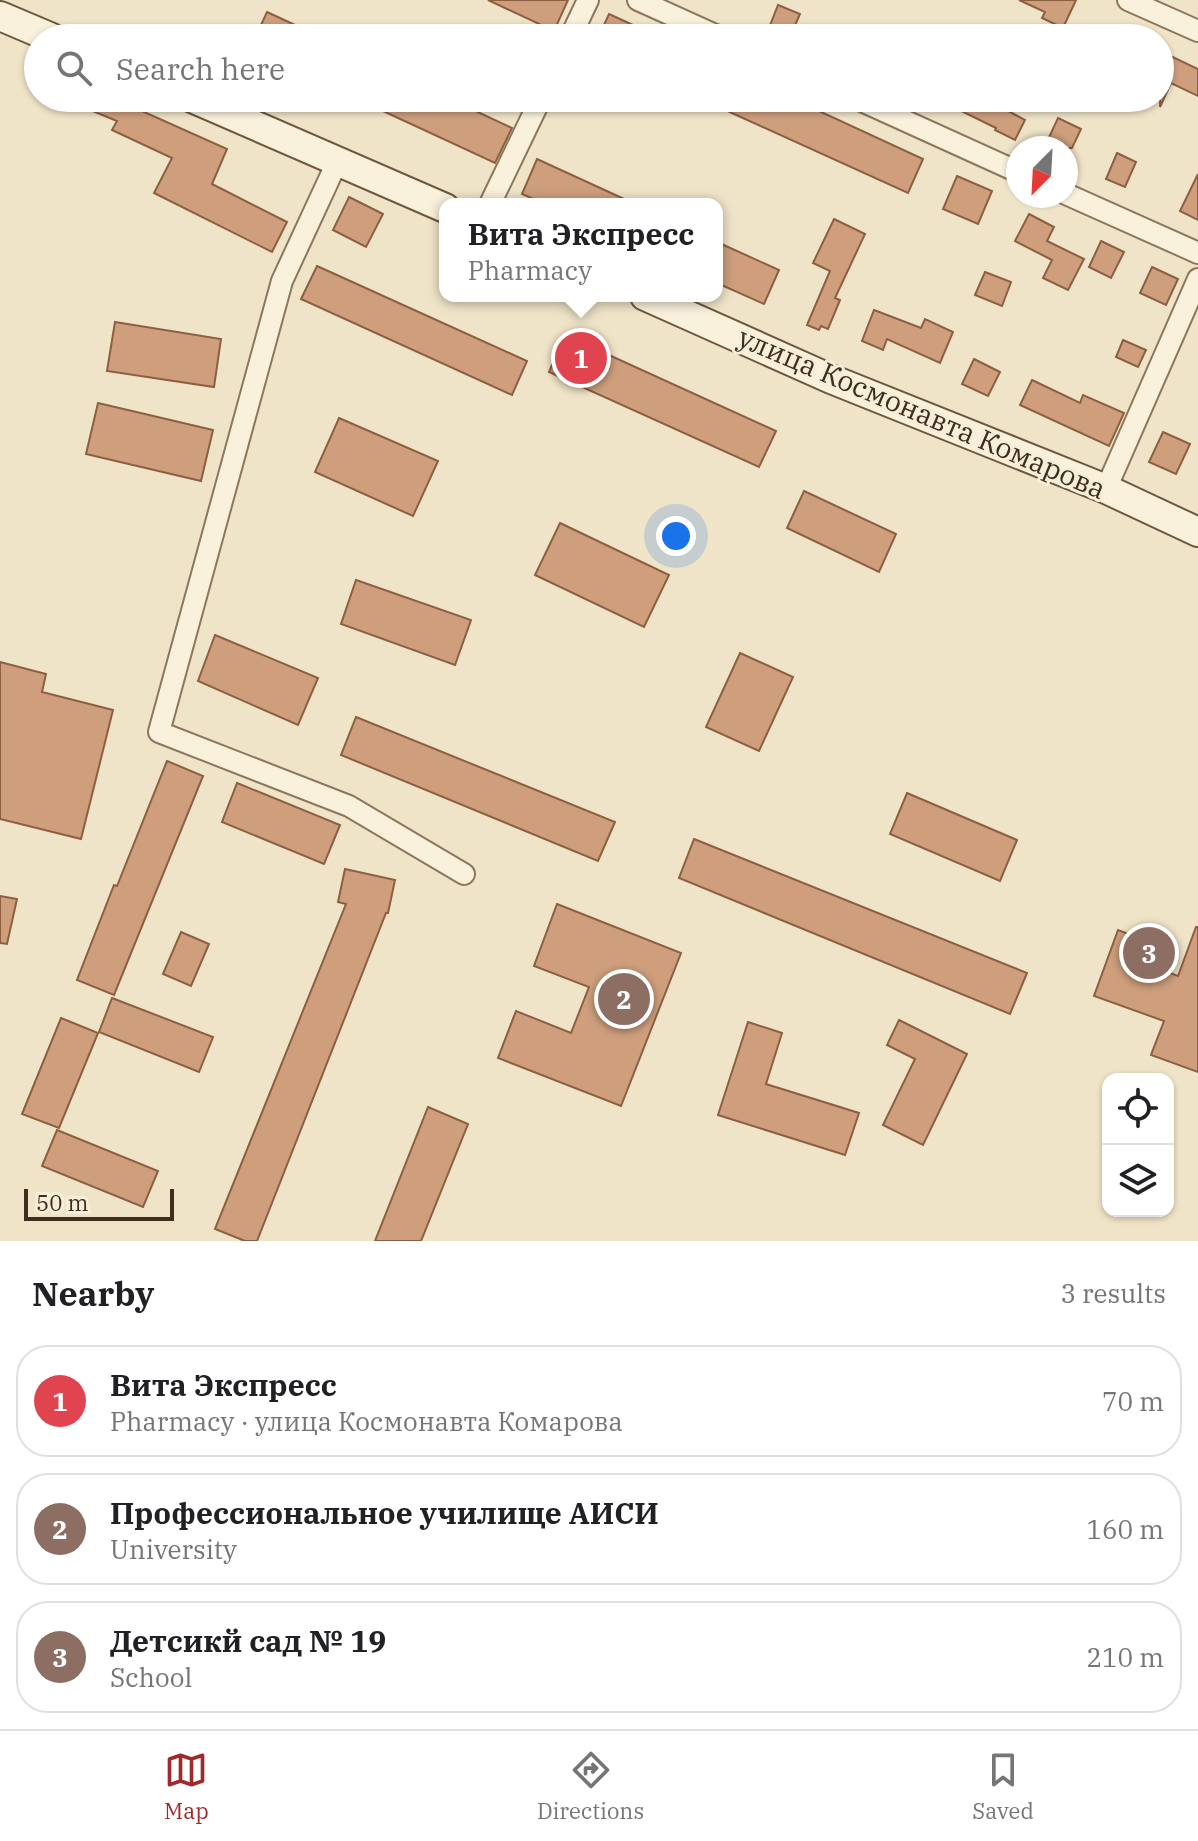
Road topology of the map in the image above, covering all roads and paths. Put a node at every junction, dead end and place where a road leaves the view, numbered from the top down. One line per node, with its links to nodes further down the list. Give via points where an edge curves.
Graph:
1 (588, 0): 5 (street)
2 (638, 0): 6 (street)
3 (1128, 0): 8 (street)
4 (0, 16): 7 (main road)
5 (577, 24)
6 (691, 24)
7 (24, 26)
8 (1198, 31)
9 (225, 112): 12 (main road)
10 (534, 112): 14 (street)
11 (886, 112): 13 (street)
12 (338, 160): 16 (main road); 22 (street, via 282,281 159,732 349,806)
13 (1006, 167)
14 (493, 198)
15 (1078, 199): 17 (street)
16 (439, 205)
17 (1198, 253)
18 (1198, 279): 20 (street)
19 (658, 302): 20 (main road, улица Космонавта Комарова, via 831,379)
20 (1106, 489): 21 (main road, улица Космонавта Комарова)
21 (1198, 532)
22 (464, 874)

